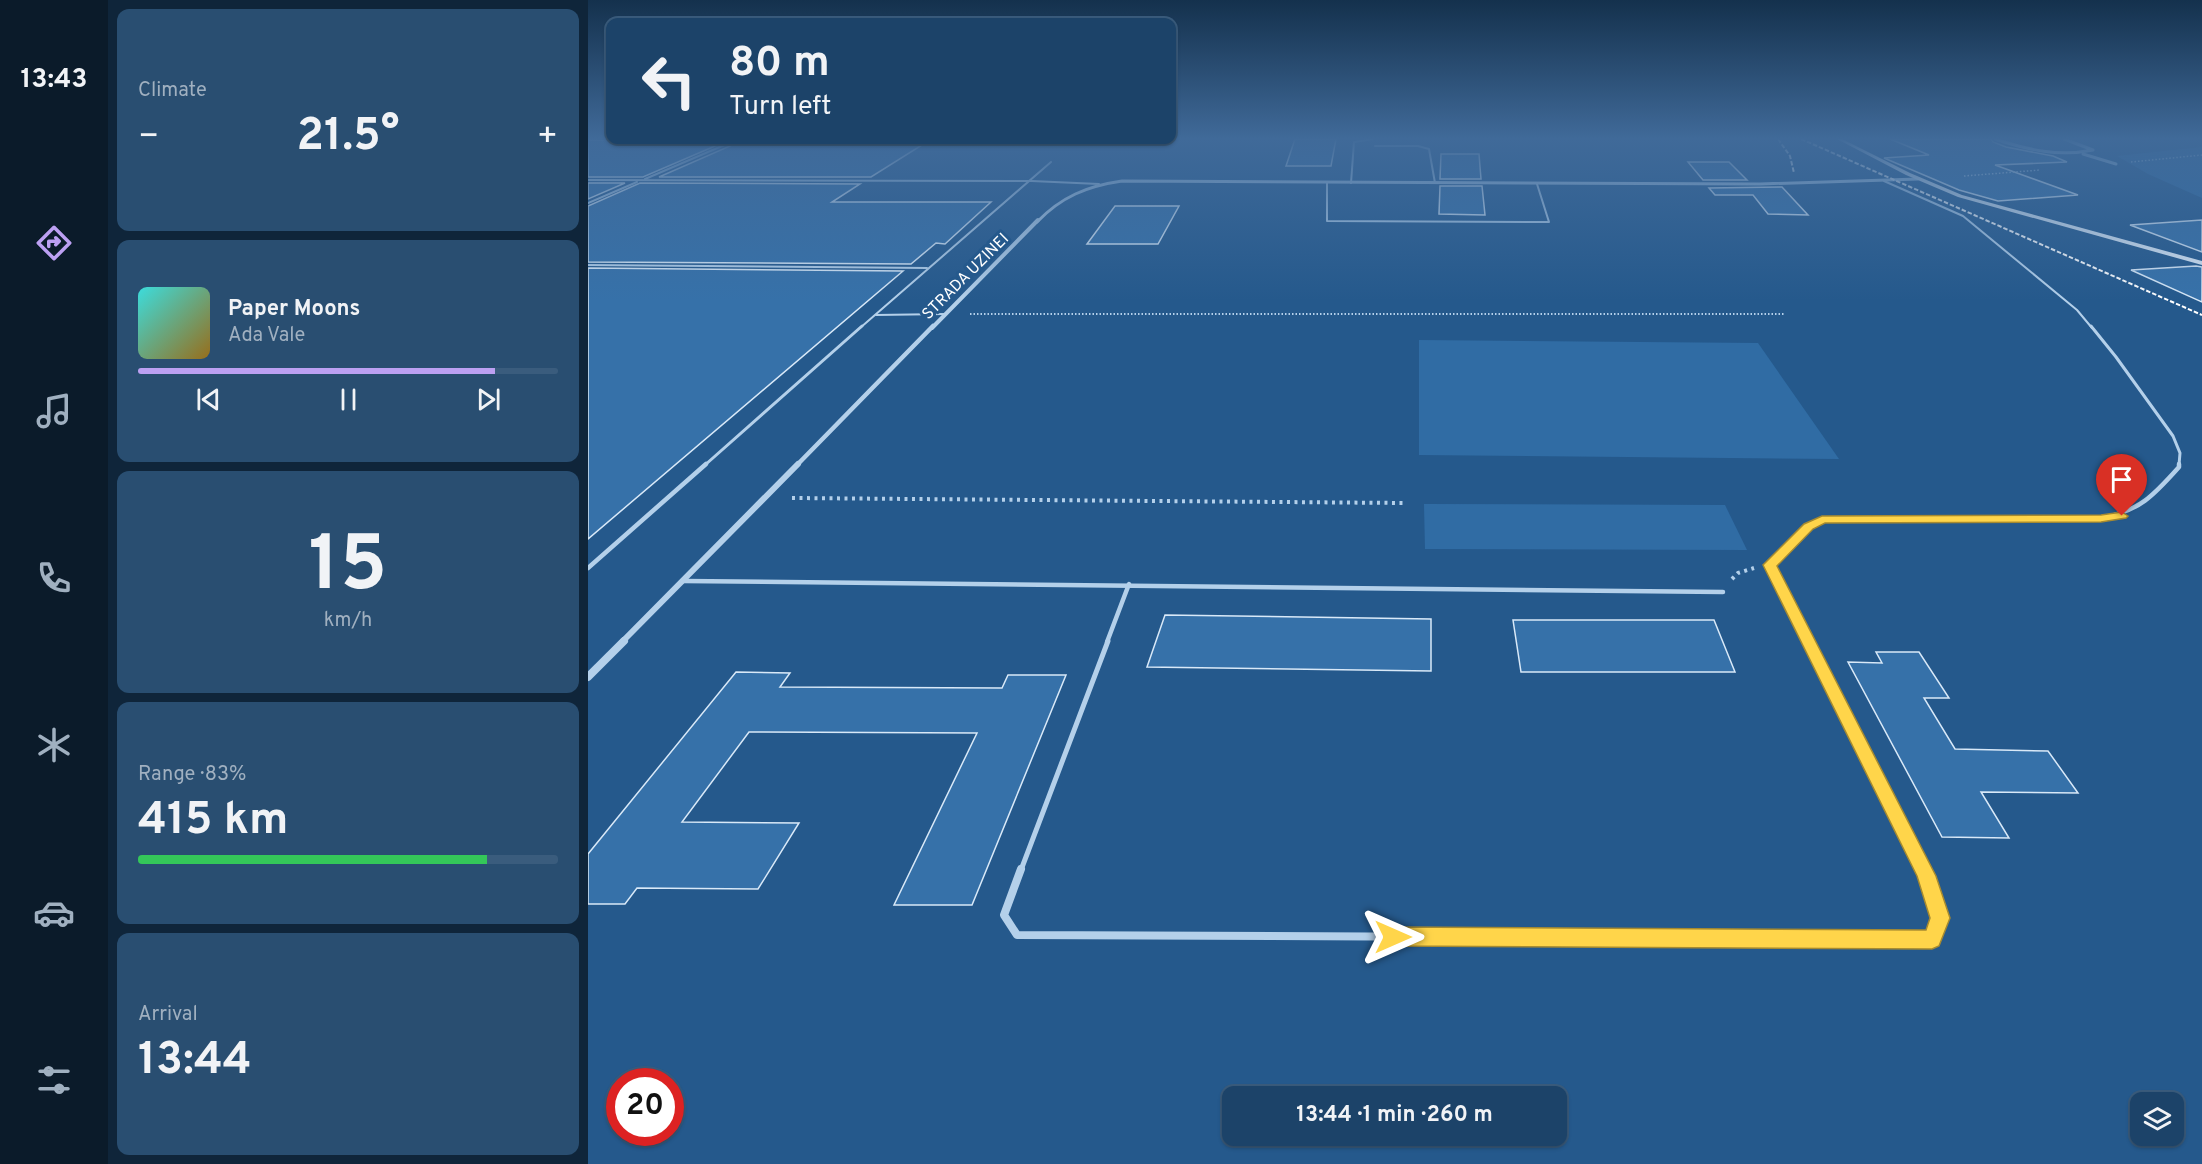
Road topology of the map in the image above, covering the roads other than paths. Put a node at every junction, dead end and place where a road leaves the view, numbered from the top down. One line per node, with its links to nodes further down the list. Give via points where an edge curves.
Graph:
1 (610, 193): 8 (lane)
2 (1017, 193): 11 (lane)
3 (1073, 193): 12 (street, STRADA UZINEI, via 1052,206)
4 (1328, 193): 5 (lane, via 1327,221 1549,222)
5 (1540, 193)
6 (1911, 193): 17 (lane, via 1962,216 2077,310 2173,436 2180,453 2179,467 2141,507 2122,516 1822,519 1809,526 1770,565 1927,876 1940,918 1932,939 1017,935 1004,915)
7 (1957, 193): 9 (main road)
8 (588, 203)
9 (2202, 263)
10 (588, 265): 11 (lane)
11 (927, 268): 13 (lane)
12 (945, 314): 13 (lane); 16 (street, STRADA UZINEI)
13 (876, 315): 14 (lane)
14 (591, 562): 15 (lane)
15 (588, 568)
16 (683, 581): 17 (lane); 19 (street, STRADA UZINEI)
17 (1128, 584): 18 (lane)
18 (1723, 592)
19 (588, 677)

